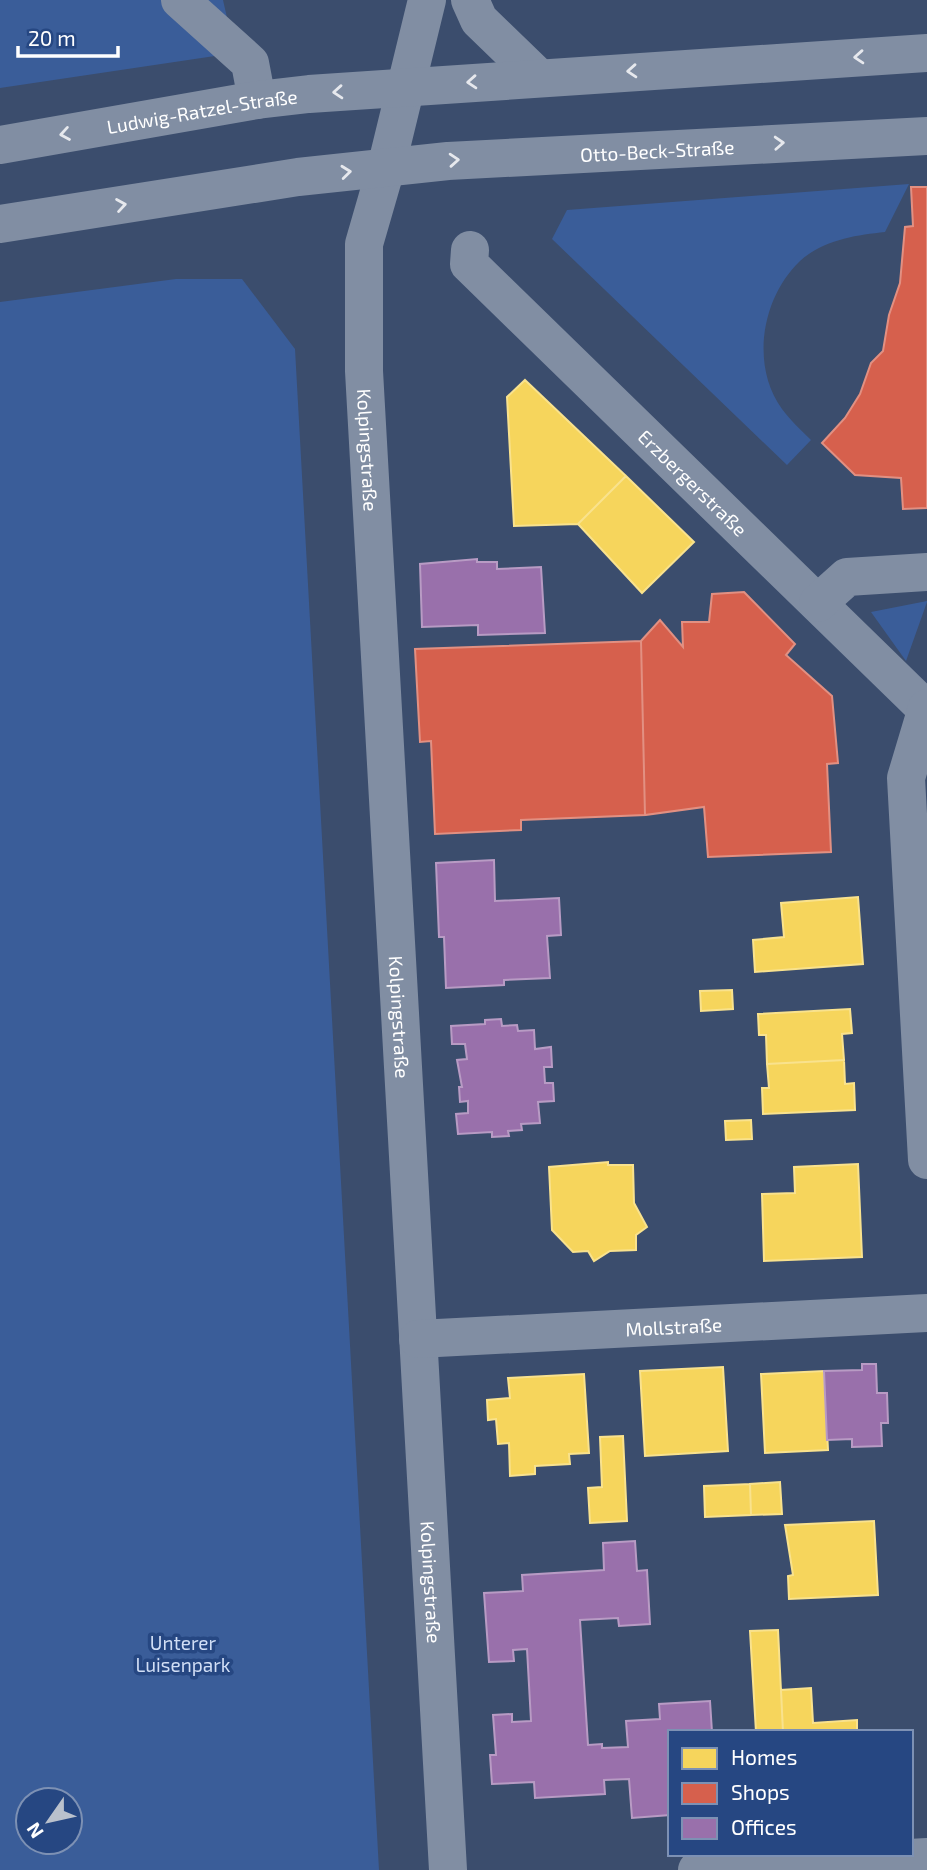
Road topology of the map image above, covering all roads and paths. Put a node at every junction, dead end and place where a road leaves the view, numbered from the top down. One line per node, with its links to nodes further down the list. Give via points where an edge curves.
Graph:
1 (180, 0): 7 (street, via 250,63)
2 (427, 0): 6 (street, Kolpingstraße)
3 (470, 0): 5 (street, via 479,20)
4 (927, 53): 5 (street, one-way to 5)
5 (539, 78): 6 (street, one-way to 6)
6 (406, 87): 7 (street, Ludwig-Ratzel-Straße, one-way to 7); 10 (street, Kolpingstraße)
7 (257, 100): 9 (street, Ludwig-Ratzel-Straße, one-way to 9)
8 (927, 136): 10 (street, Otto-Beck-Straße, one-way to 8)
9 (0, 145)
10 (386, 167): 11 (street, one-way to 10); 18 (street, Kolpingstraße, via 364,244 364,371)
11 (0, 224)
12 (470, 250): 14 (street, Erzbergerstraße, via 469,264)
13 (927, 572): 14 (street, via 847,577)
14 (818, 603): 15 (street, Erzbergerstraße)
15 (927, 709): 16 (street, via 906,778)
16 (927, 1160)
17 (927, 1313): 18 (street, Mollstraße)
18 (418, 1339): 20 (street, Kolpingstraße)
19 (927, 1857): 21 (street)
20 (447, 1870)
21 (697, 1870)

